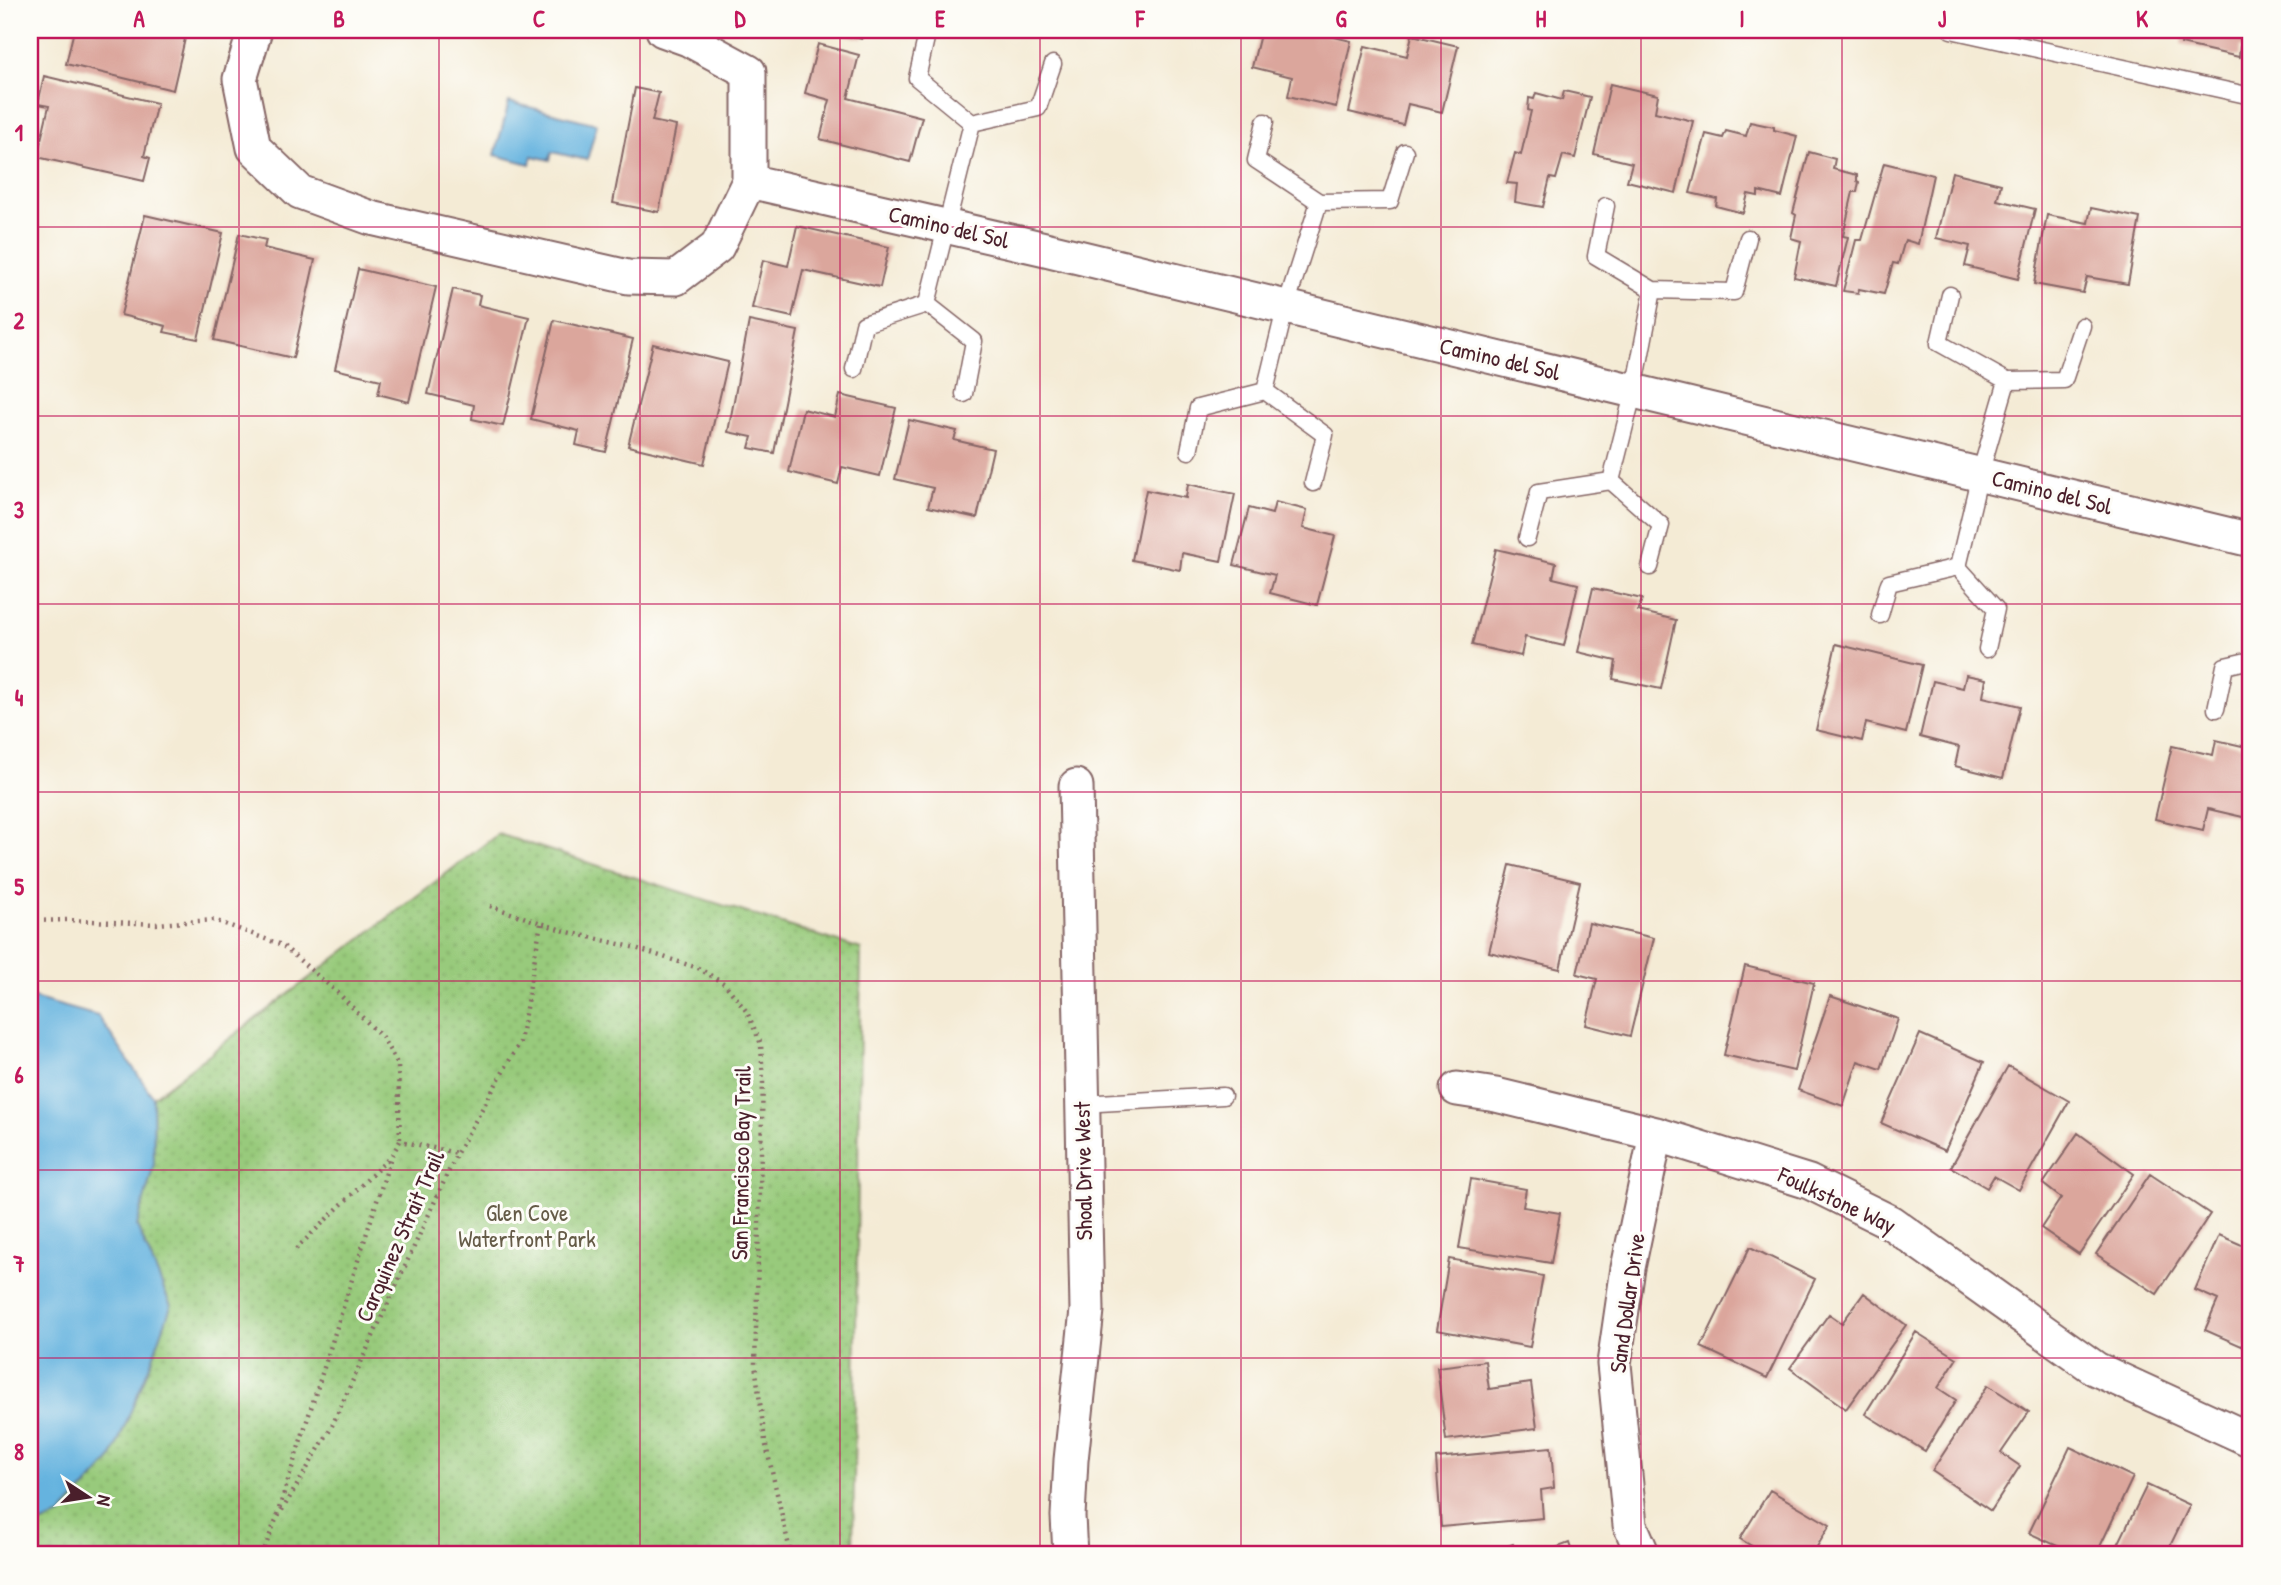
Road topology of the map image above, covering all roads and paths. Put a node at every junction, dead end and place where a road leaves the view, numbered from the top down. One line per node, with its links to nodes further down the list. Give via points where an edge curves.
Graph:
1 (255, 30): 10 (street, via 240,79 254,148 300,192 371,218 628,277 676,278 717,247)
2 (663, 30): 10 (street, via 688,38 748,72)
3 (1951, 30): 6 (lane)
4 (927, 34): 8 (lane, via 917,78)
5 (1053, 64): 8 (lane, via 1038,108)
6 (2251, 96)
7 (1265, 122): 11 (lane, via 1256,160)
8 (972, 124): 13 (lane)
9 (1405, 152): 11 (lane, via 1390,201)
10 (749, 181): 13 (street, Camino del Sol)
11 (1319, 202): 18 (lane)
12 (1606, 206): 15 (lane, via 1596,256)
13 (946, 226): 17 (lane); 18 (street, Camino del Sol)
14 (1748, 238): 15 (lane, via 1734,292)
15 (1653, 290): 22 (lane)
16 (1950, 295): 21 (lane, via 1939,343)
17 (927, 304): 20 (lane, via 864,324); 24 (lane, via 974,341)
18 (1286, 309): 22 (street, Camino del Sol); 23 (lane)
19 (2082, 326): 21 (lane, via 2064,380)
20 (854, 369)
21 (2007, 381): 26 (lane)
22 (1633, 390): 26 (street, Camino del Sol); 27 (lane)
23 (1265, 391): 25 (lane, via 1199,408); 28 (lane, via 1325,435)
24 (964, 394)
25 (1189, 451)
26 (1980, 474): 30 (street, Camino del Sol); 32 (lane)
27 (1611, 481): 29 (lane, via 1539,492); 31 (lane, via 1661,525)
28 (1313, 483)
29 (1527, 538)
30 (2251, 540)
31 (1650, 567)
32 (1958, 567): 33 (lane, via 1889,583); 34 (lane, via 1996,609)
33 (1880, 615)
34 (1987, 649)
35 (2251, 660): 36 (lane, via 2225,666)
36 (2216, 709)
37 (1076, 786): 43 (street, Shoal Drive West)
38 (490, 906): 40 (path, San Francisco Bay Trail)
39 (30, 921): 45 (path, via 156,924 214,920 282,945 382,1037 398,1065)
40 (541, 923): 46 (path, Carquinez Strait Trail, via 520,1042); 52 (path, San Francisco Bay Trail, via 698,968 725,984 747,1012 761,1044 755,1364 765,1441)
41 (1457, 1089): 44 (street, Foulkstone Way)
42 (1223, 1096): 43 (lane)
43 (1082, 1104): 53 (street, Shoal Drive West, via 1087,1310 1071,1460)
44 (1656, 1134): 49 (street, Foulkstone Way, via 1809,1182 1890,1222 2096,1369); 54 (street, Sand Dollar Drive, via 1614,1364 1630,1525)
45 (400, 1141): 46 (path); 47 (path)
46 (457, 1153): 50 (path, Carquinez Strait Trail, via 330,1430)
47 (391, 1157): 48 (path); 50 (path)
48 (296, 1249)
49 (2251, 1440)
50 (275, 1522): 51 (path, Carquinez Strait Trail)
51 (262, 1555)
52 (792, 1555)
53 (1070, 1555)
54 (1643, 1555)

